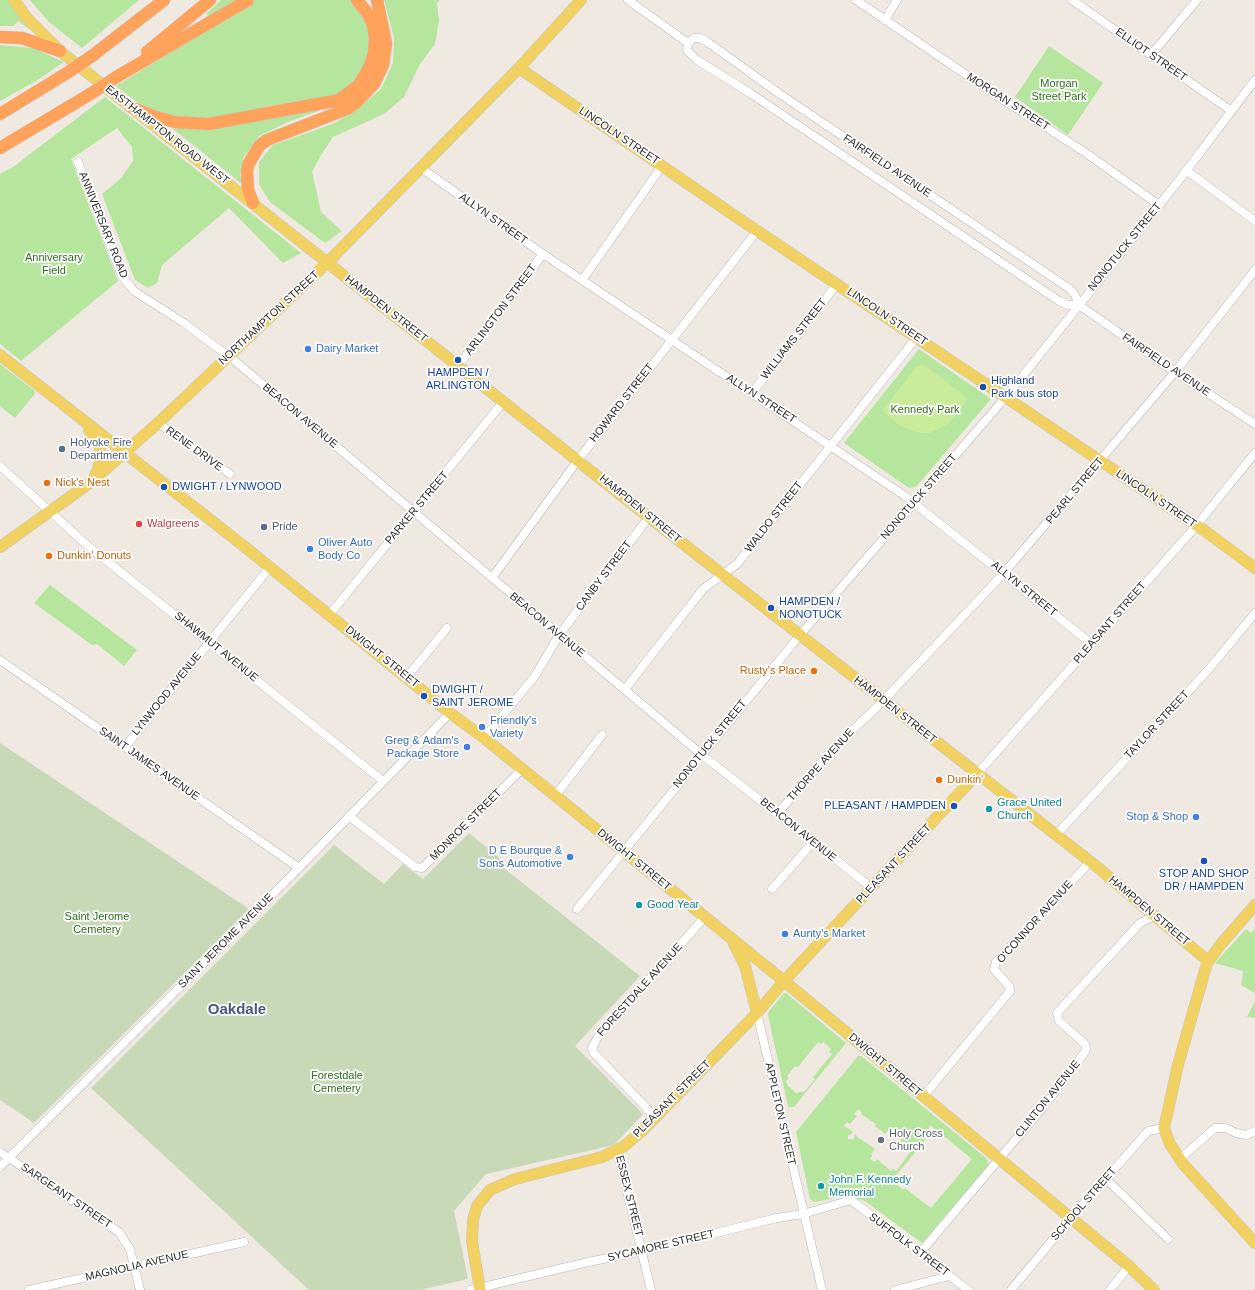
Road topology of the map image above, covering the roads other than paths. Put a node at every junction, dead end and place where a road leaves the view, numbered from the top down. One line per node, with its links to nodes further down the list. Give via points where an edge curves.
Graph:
1 (14, 0): 16 (main road, EASTHAMPTON ROAD WEST, via 37,29)
2 (164, 0): 23 (highway, bridge, via 92,56)
3 (210, 0): 19 (highway)
4 (248, 0): 19 (highway)
5 (357, 0): 21 (highway, via 373,25 374,53 359,85 339,100 209,124 175,122)
6 (377, 0): 29 (highway, via 386,43 383,65 374,84 358,102 347,109 268,140 259,146 248,165 247,172 248,190)
7 (581, 0): 18 (main road, NORTHAMPTON STREET)
8 (628, 0): 15 (street, FAIRFIELD AVENUE)
9 (856, 0): 13 (street, MORGAN STREET)
10 (897, 0): 13 (street)
11 (1072, 0): 17 (street, ELLIOT STREET)
12 (1197, 0): 17 (street)
13 (885, 20): 30 (street, MORGAN STREET, via 1086,153)
14 (0, 37): 16 (highway, via 22,38)
15 (688, 43): 38 (street, FAIRFIELD AVENUE, via 687,50 697,60 1059,301 1068,305); 38 (street, FAIRFIELD AVENUE, via 694,38 700,38 709,43 777,92 1070,289)
16 (60, 51): 21 (main road, EASTHAMPTON ROAD WEST)
17 (1151, 55): 22 (street, ELLIOT STREET)
18 (519, 68): 26 (main road, LINCOLN STREET); 27 (main road, NORTHAMPTON STREET)
19 (118, 76): 24 (highway, bridge)
20 (1255, 80): 22 (street, NONOTUCK STREET)
21 (133, 108): 29 (main road, EASTHAMPTON ROAD WEST)
22 (1230, 110): 28 (street, NONOTUCK STREET)
23 (0, 114)
24 (0, 148)
25 (78, 162): 42 (street, ANNIVERSARY ROAD, via 122,276 128,284 139,296 184,323)
26 (662, 166): 32 (main road, LINCOLN STREET); 36 (street)
27 (421, 168): 33 (street, ALLYN STREET); 34 (main road, NORTHAMPTON STREET)
28 (1186, 170): 30 (street, NONOTUCK STREET); 31 (street)
29 (253, 203): 34 (main road, EASTHAMPTON ROAD WEST)
30 (1159, 205): 38 (street, NONOTUCK STREET)
31 (1255, 221)
32 (757, 231): 37 (main road, LINCOLN STREET); 40 (street, HOWARD STREET)
33 (543, 254): 36 (street, ALLYN STREET); 43 (street, ARLINGTON STREET)
34 (328, 262): 42 (main road, NORTHAMPTON STREET); 43 (main road, HAMPDEN STREET)
35 (1255, 270): 44 (street, PEARL STREET)
36 (583, 279): 40 (street, ALLYN STREET)
37 (837, 284): 39 (main road, LINCOLN STREET); 45 (street, WILLIAMS STREET)
38 (1079, 305): 44 (street, FAIRFIELD AVENUE); 46 (street, NONOTUCK STREET)
39 (917, 337): 46 (main road, LINCOLN STREET); 51 (street, WALDO STREET)
40 (671, 340): 45 (street, ALLYN STREET); 54 (street, HOWARD STREET)
41 (0, 355): 48 (main road)
42 (228, 356): 49 (main road, NORTHAMPTON STREET); 60 (street, BEACON AVENUE)
43 (458, 366): 47 (main road, HAMPDEN STREET)
44 (1175, 372): 50 (street, FAIRFIELD AVENUE); 55 (street, PEARL STREET)
45 (752, 393): 51 (street, ALLYN STREET)
46 (1005, 398): 55 (main road, LINCOLN STREET); 59 (street, NONOTUCK STREET)
47 (503, 402): 54 (main road, HAMPDEN STREET); 60 (street, PARKER STREET)
48 (78, 418): 52 (main road, DWIGHT STREET); 58 (main road, via 99,444 101,454)
49 (158, 423): 52 (main road, NORTHAMPTON STREET); 57 (street, RENE DRIVE)
50 (1255, 424)
51 (831, 445): 59 (street, ALLYN STREET); 67 (street, WALDO STREET, via 737,564)
52 (126, 453): 58 (main road, NORTHAMPTON STREET); 65 (main road, DWIGHT STREET)
53 (1255, 453): 63 (street, PLEASANT STREET)
54 (578, 460): 62 (main road, HAMPDEN STREET); 69 (street, HOWARD STREET)
55 (1100, 461): 63 (main road, LINCOLN STREET); 68 (street, PEARL STREET)
56 (0, 466): 61 (street, SHAWMUT AVENUE)
57 (230, 474)
58 (92, 482): 61 (main road, NORTHAMPTON STREET)
59 (914, 502): 68 (street, ALLYN STREET); 74 (street, NONOTUCK STREET)
60 (414, 511): 69 (street, BEACON AVENUE); 71 (street, PARKER STREET)
61 (50, 512): 64 (main road, NORTHAMPTON STREET); 75 (street, SHAWMUT AVENUE, via 88,546)
62 (649, 517): 67 (main road, HAMPDEN STREET); 73 (street, CANBY STREET)
63 (1196, 526): 66 (main road, LINCOLN STREET, via 1236,552); 76 (street, PLEASANT STREET)
64 (0, 547)
65 (270, 567): 71 (main road, DWIGHT STREET); 75 (street, LYNWOOD AVENUE)
66 (1255, 568)
67 (722, 574): 74 (main road, HAMPDEN STREET); 79 (street, WALDO STREET, via 703,589)
68 (1004, 574): 76 (street, ALLYN STREET); 80 (street, PEARL STREET)
69 (492, 578): 73 (street, BEACON AVENUE)
70 (1255, 612): 92 (street, TAYLOR STREET, via 1209,669)
71 (330, 614): 78 (main road, DWIGHT STREET)
72 (447, 628): 78 (street)
73 (559, 635): 79 (street, BEACON AVENUE); 83 (street, CANBY STREET, via 535,676)
74 (800, 635): 80 (main road, HAMPDEN STREET); 85 (street, NONOTUCK STREET)
75 (209, 642): 84 (street, LYNWOOD AVENUE); 88 (street, SHAWMUT AVENUE)
76 (1092, 644): 87 (street, PLEASANT STREET)
77 (0, 660): 84 (street, SAINT JAMES AVENUE)
78 (407, 677): 81 (main road, DWIGHT STREET)
79 (624, 689): 85 (street, BEACON AVENUE)
80 (883, 701): 87 (main road, HAMPDEN STREET); 90 (street, THORPE AVENUE, via 830,752)
81 (450, 713): 83 (main road, DWIGHT STREET); 88 (street, SAINT JEROME AVENUE)
82 (602, 735): 89 (street)
83 (484, 738): 86 (main road, DWIGHT STREET)
84 (125, 747): 96 (street, SAINT JAMES AVENUE)
85 (701, 754): 90 (street, BEACON AVENUE); 94 (street, NONOTUCK STREET)
86 (522, 769): 89 (main road, DWIGHT STREET); 91 (street, MONROE STREET, via 422,868 415,867)
87 (977, 774): 92 (main road, HAMPDEN STREET); 97 (main road, PLEASANT STREET)
88 (383, 781): 91 (street, SAINT JEROME AVENUE)
89 (555, 796): 94 (main road, DWIGHT STREET)
90 (778, 813): 93 (street, BEACON AVENUE)
91 (349, 816): 96 (street, SAINT JEROME AVENUE)
92 (1056, 835): 95 (main road, HAMPDEN STREET)
93 (813, 842): 97 (street, BEACON AVENUE); 98 (street)
94 (624, 852): 100 (street, NONOTUCK STREET); 102 (main road, DWIGHT STREET)
95 (1090, 862): 101 (main road, HAMPDEN STREET); 107 (street, O'CONNOR AVENUE, via 996,962 994,969 1010,991)
96 (299, 868): 113 (street, SAINT JEROME AVENUE)
97 (872, 888): 105 (main road, PLEASANT STREET)
98 (772, 889)
99 (1255, 905): 104 (main road)
100 (577, 909)
101 (1154, 916): 104 (main road, HAMPDEN STREET); 114 (street, CLINTON AVENUE, via 1140,923 1057,1013 1059,1020 1085,1044 1085,1052 1043,1107)
102 (704, 917): 103 (main road, DWIGHT STREET); 108 (street, FORESTDALE AVENUE, via 599,1035 592,1048)
103 (732, 940): 105 (main road, DWIGHT STREET); 106 (main road, APPLETON STREET, via 745,966)
104 (1208, 961): 109 (main road, via 1178,1065)
105 (784, 981): 106 (main road, PLEASANT STREET); 107 (main road, DWIGHT STREET)
106 (757, 1013): 108 (main road, PLEASANT STREET); 119 (street, APPLETON STREET)
107 (923, 1097): 114 (main road, DWIGHT STREET)
108 (656, 1118): 111 (main road, PLEASANT STREET)
109 (1164, 1128): 115 (main road, via 1170,1144); 117 (street, SCHOOL STREET, via 1148,1131)
110 (1255, 1131): 115 (street, via 1246,1135 1226,1128 1215,1128)
111 (617, 1150): 124 (street, ESSEX STREET); 129 (main road, PLEASANT STREET, via 602,1157 515,1179 490,1190 477,1206 473,1220 472,1241)
112 (0, 1152): 113 (street, SARGEANT STREET)
113 (9, 1158): 116 (street, SAINT JEROME AVENUE); 126 (street, SARGEANT STREET, via 119,1232 130,1249)
114 (998, 1159): 120 (main road, DWIGHT STREET); 125 (street, CLINTON AVENUE)
115 (1180, 1159): 123 (main road)
116 (0, 1167)
117 (1106, 1179): 120 (street, SCHOOL STREET); 121 (street)
118 (850, 1200): 119 (street, SYCAMORE STREET); 125 (street, SUFFOLK STREET)
119 (803, 1214): 124 (street, SYCAMORE STREET); 133 (street, APPLETON STREET)
120 (1070, 1219): 127 (main road, DWIGHT STREET); 136 (street, SCHOOL STREET)
121 (1168, 1239)
122 (244, 1242): 126 (street, MAGNOLIA AVENUE)
123 (1255, 1244)
124 (643, 1251): 129 (street, SYCAMORE STREET); 132 (street, ESSEX STREET)
125 (920, 1253): 128 (street, SUFFOLK STREET)
126 (135, 1266): 130 (street, MAGNOLIA AVENUE); 131 (street, SARGEANT STREET)
127 (1129, 1266): 137 (street); 138 (main road, DWIGHT STREET)
128 (949, 1276): 134 (street); 135 (street, SUFFOLK STREET)
129 (477, 1289)
130 (29, 1290)
131 (140, 1290)
132 (651, 1290)
133 (822, 1290)
134 (895, 1290)
135 (968, 1290)
136 (1011, 1290)
137 (1110, 1290)
138 (1154, 1290)

